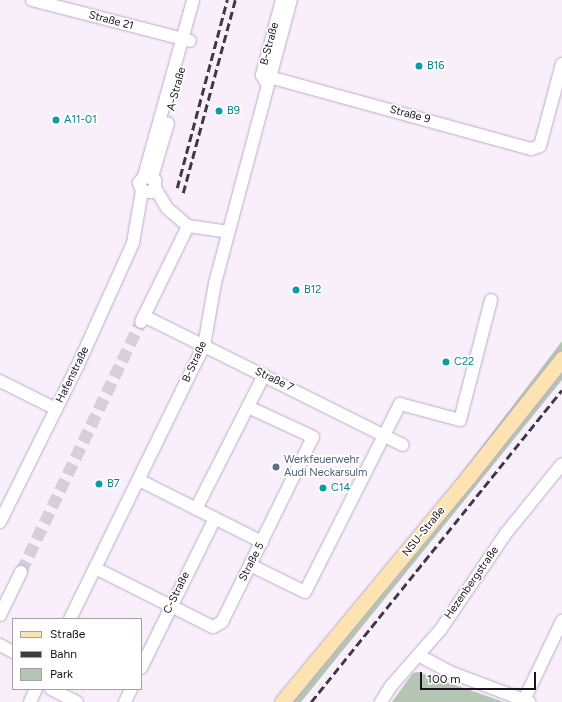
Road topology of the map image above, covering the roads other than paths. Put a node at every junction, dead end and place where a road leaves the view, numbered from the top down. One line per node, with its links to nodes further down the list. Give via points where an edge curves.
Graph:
1 (32, 0): 6 (street, Straße 21)
2 (193, 0): 6 (street, A-Straße)
3 (201, 0): 6 (street, A-Straße)
4 (282, 0): 8 (street, B-Straße)
5 (292, 0): 8 (street, B-Straße)
6 (186, 40): 9 (street, A-Straße)
7 (562, 64): 8 (street, Straße 9, via 540,146 531,149)
8 (267, 80): 12 (street, B-Straße)
9 (149, 185): 10 (street, A-Straße, via 143,216); 11 (street, via 167,208)
10 (138, 221): 19 (street, Hafenstraße, via 125,262)
11 (188, 226): 12 (street); 14 (street, Straße 7, via 143,319)
12 (229, 232): 14 (street, B-Straße, via 215,283)
13 (491, 300): 20 (street, via 460,420 400,404)
14 (204, 346): 16 (street, Straße 7); 23 (street, B-Straße)
15 (562, 359): 46 (main road, NSU-Straße, via 462,485)
16 (264, 375): 18 (street); 20 (street, Straße 7)
17 (0, 381): 19 (street)
18 (248, 406): 24 (street); 27 (street, Straße 5, via 313,437)
19 (56, 409): 26 (street, Hafenstraße)
20 (385, 436): 21 (street, Straße 7); 28 (street, via 305,592)
21 (403, 445)
22 (562, 464): 37 (street, Hezenbergstraße, via 507,532 441,629)
23 (139, 480): 24 (street); 29 (street, B-Straße)
24 (196, 509): 25 (street)
25 (215, 518): 27 (street); 31 (street, C-Straße)
26 (0, 522)
27 (262, 542): 28 (street, Straße 5)
28 (250, 564): 31 (street, Straße 5, via 222,622 213,627)
29 (95, 568): 31 (street, Straße 5); 33 (street, B-Straße)
30 (21, 572): 32 (street)
31 (170, 607): 38 (street, C-Straße)
32 (0, 615)
33 (70, 618)
34 (562, 621): 42 (street)
35 (0, 645): 36 (street)
36 (12, 651)
37 (418, 655): 42 (street, via 450,672); 47 (street, Hezenbergstraße)
38 (142, 666)
39 (36, 690): 43 (street)
40 (53, 690): 44 (street)
41 (131, 690): 45 (street)
42 (527, 701)
43 (30, 702)
44 (77, 702)
45 (125, 702)
46 (282, 702)
47 (380, 702)

